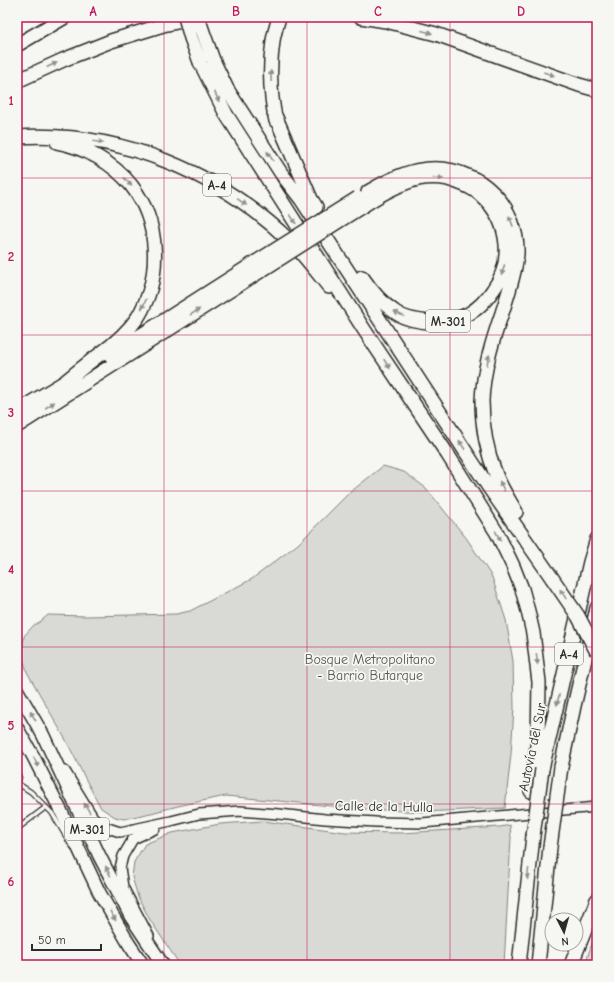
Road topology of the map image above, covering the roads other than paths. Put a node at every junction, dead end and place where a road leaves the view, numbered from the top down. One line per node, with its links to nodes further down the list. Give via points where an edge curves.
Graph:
1 (64, 17): 7 (highway)
2 (185, 17): 8 (highway, bridge, via 191,38)
3 (198, 17): 8 (highway, bridge)
4 (202, 17): 9 (highway, one-way to 4, via 111,41 163,25)
5 (279, 17): 11 (highway, one-way to 5, via 270,75 273,40)
6 (361, 17): 10 (highway, one-way to 10, via 436,34)
7 (17, 45)
8 (207, 61): 14 (highway, one-way to 8, via 281,173); 17 (highway, one-way to 17, via 226,114)
9 (17, 82)
10 (597, 90)
11 (274, 113): 14 (highway, via 282,149); 15 (highway, M-301, one-way to 11, via 419,178 439,177 459,182 477,191 491,205 506,236 507,254 496,286 476,309 460,318 439,323 415,321 395,313 365,281 311,199)
12 (17, 137): 17 (highway, A-4, one-way to 17, via 72,137 117,145 176,164 214,183 244,202 293,244)
13 (17, 140): 18 (highway, M-301, one-way to 18, via 44,140 68,144 91,153 113,167 131,185 143,204 154,239 153,281 138,317 114,344)
14 (302, 199): 22 (highway, one-way to 14, via 488,486)
15 (361, 202): 16 (highway, M-301, bridge); 22 (highway, M-301, one-way to 15, via 538,546 496,475 484,431 484,379 512,281 517,254 516,236 504,206 493,192 470,176 448,169 432,168 403,174 384,182)
16 (259, 266): 18 (highway, M-301); 20 (highway, M-301, one-way to 16)
17 (365, 332): 28 (highway, one-way to 28, via 448,455 497,533 513,566 528,611 537,657)
18 (66, 381): 19 (highway, M-301)
19 (17, 411)
20 (17, 426)
21 (597, 539): 28 (highway, Autovía del Sur / A-4, one-way to 28)
22 (550, 574): 24 (highway, one-way to 22, bridge, via 578,616)
23 (597, 608): 41 (highway, A-4, bridge, via 561,767)
24 (597, 652)
25 (17, 690): 27 (highway, M-301, one-way to 25)
26 (17, 728): 36 (highway, M-301, one-way to 36, via 61,811)
27 (44, 735): 32 (street, one-way to 27, via 120,832 105,827 93,817); 39 (highway, M-301, one-way to 27, via 131,917)
28 (538, 767): 40 (highway, Autovía del Sur / A-4, one-way to 40, bridge)
29 (20, 785): 30 (lane)
30 (46, 807): 33 (lane); 34 (lane)
31 (597, 808): 32 (street, Calle de la Hulla, via 422,823 332,820 240,811 199,814)
32 (171, 821): 39 (street, via 133,839 123,856 120,868 123,887)
33 (17, 829)
34 (71, 846)
35 (75, 852): 36 (lane)
36 (99, 892): 38 (highway, M-301, one-way to 38)
37 (597, 900): 42 (highway)
38 (143, 965)
39 (164, 965)
40 (519, 965)
41 (538, 965)
42 (571, 965)

